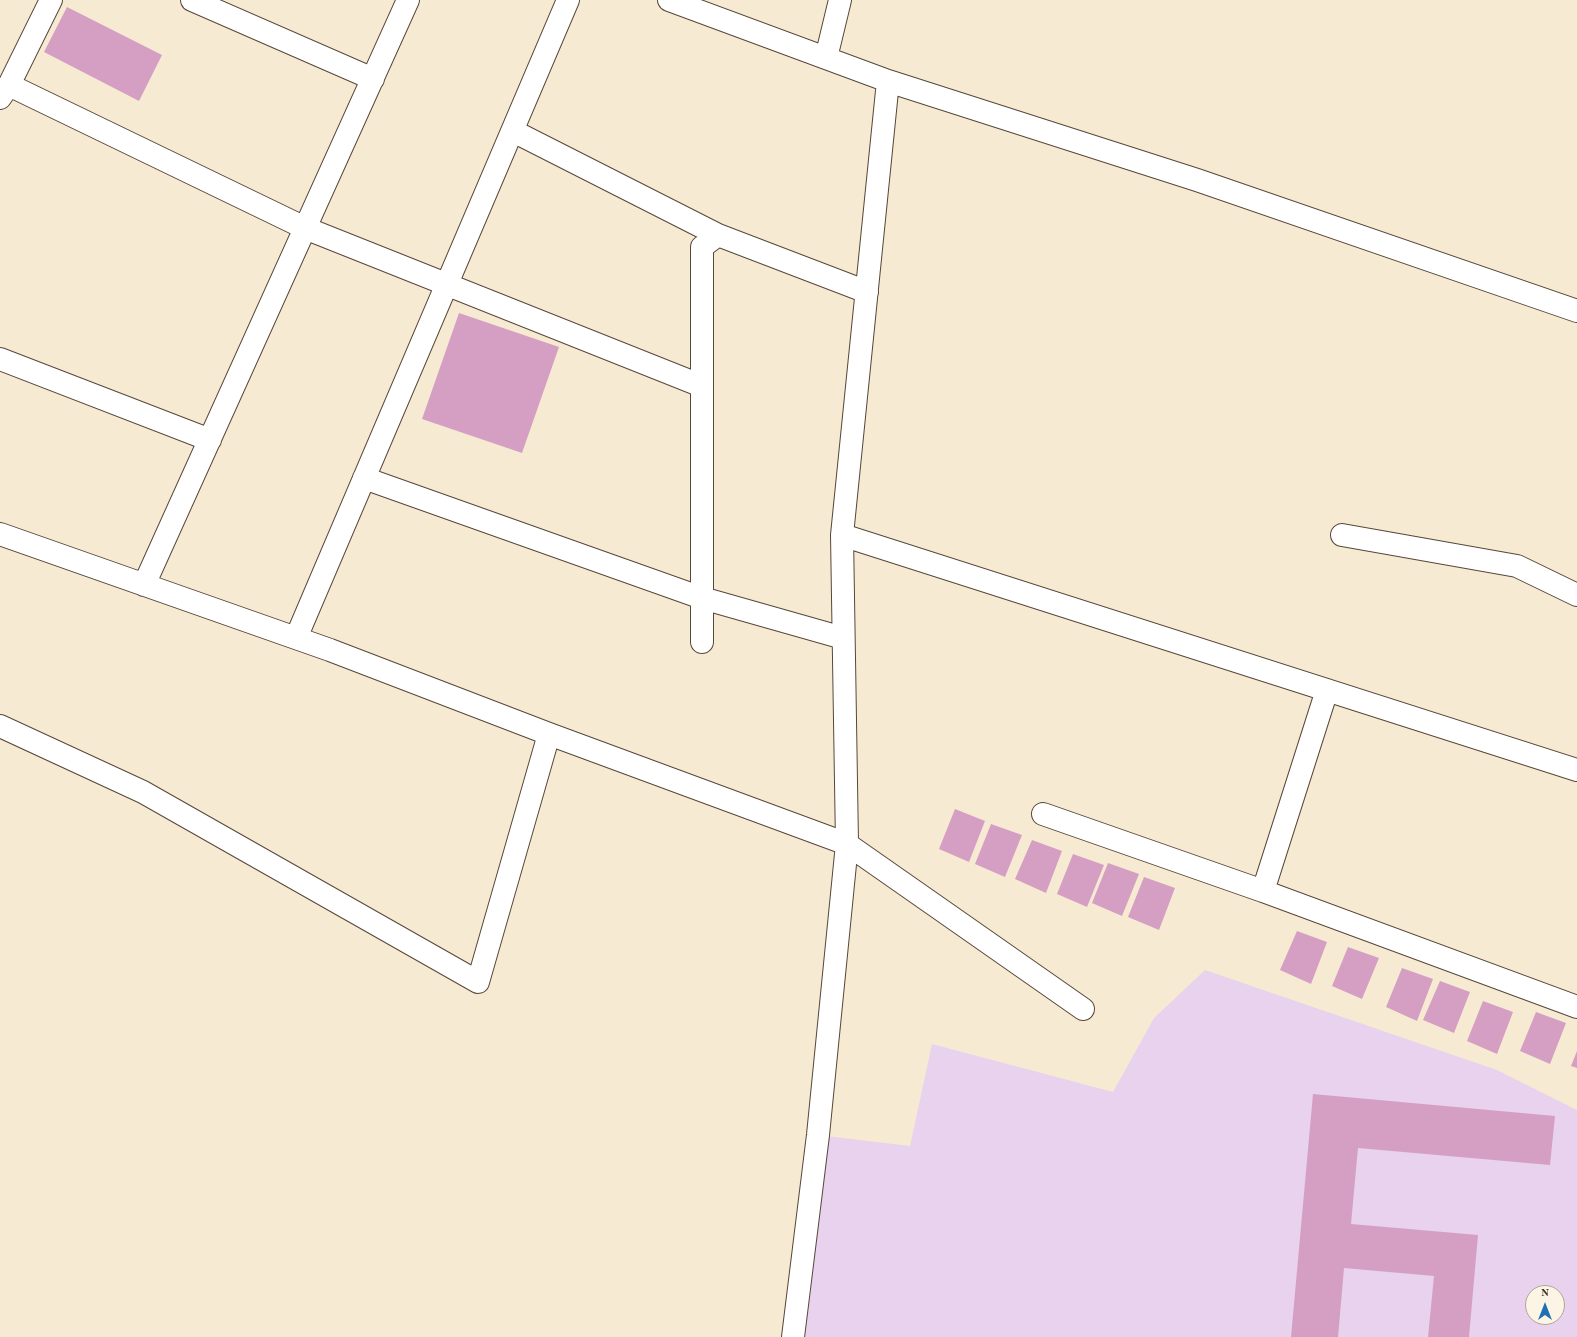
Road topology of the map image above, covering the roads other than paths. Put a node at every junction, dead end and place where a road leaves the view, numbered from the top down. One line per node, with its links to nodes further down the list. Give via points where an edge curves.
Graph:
1 (51, 0): 10 (street)
2 (192, 0): 8 (street)
3 (408, 0): 8 (street)
4 (568, 0): 11 (street)
5 (669, 0): 7 (street)
6 (840, 0): 7 (street)
7 (826, 58): 9 (street)
8 (372, 79): 12 (street)
9 (888, 81): 15 (street); 16 (street, via 1197,180)
10 (4, 92): 12 (street)
11 (513, 131): 13 (street); 14 (street)
12 (305, 228): 14 (street); 19 (street)
13 (718, 235): 15 (street); 18 (street, via 702,247)
14 (448, 284): 18 (street); 20 (street)
15 (867, 292): 23 (street)
16 (1577, 311)
17 (0, 359): 19 (street)
18 (702, 386): 26 (street)
19 (210, 440): 24 (street)
20 (364, 478): 26 (street); 27 (street)
21 (0, 534): 24 (street)
22 (1342, 534): 25 (street, via 1517,566)
23 (842, 535): 28 (street); 30 (street)
24 (144, 585): 27 (street)
25 (1577, 595)
26 (702, 598): 28 (street); 29 (street)
27 (296, 638): 32 (street)
28 (843, 638): 35 (street)
29 (702, 642)
30 (1327, 690): 33 (street); 36 (street)
31 (0, 726): 32 (street, via 143,792 478,982)
32 (549, 734): 35 (street)
33 (1576, 766)
34 (1043, 814): 36 (street)
35 (847, 844): 38 (street); 39 (street, via 818,1135)
36 (1264, 891): 37 (street)
37 (1577, 1007)
38 (1083, 1009)
39 (793, 1337)

